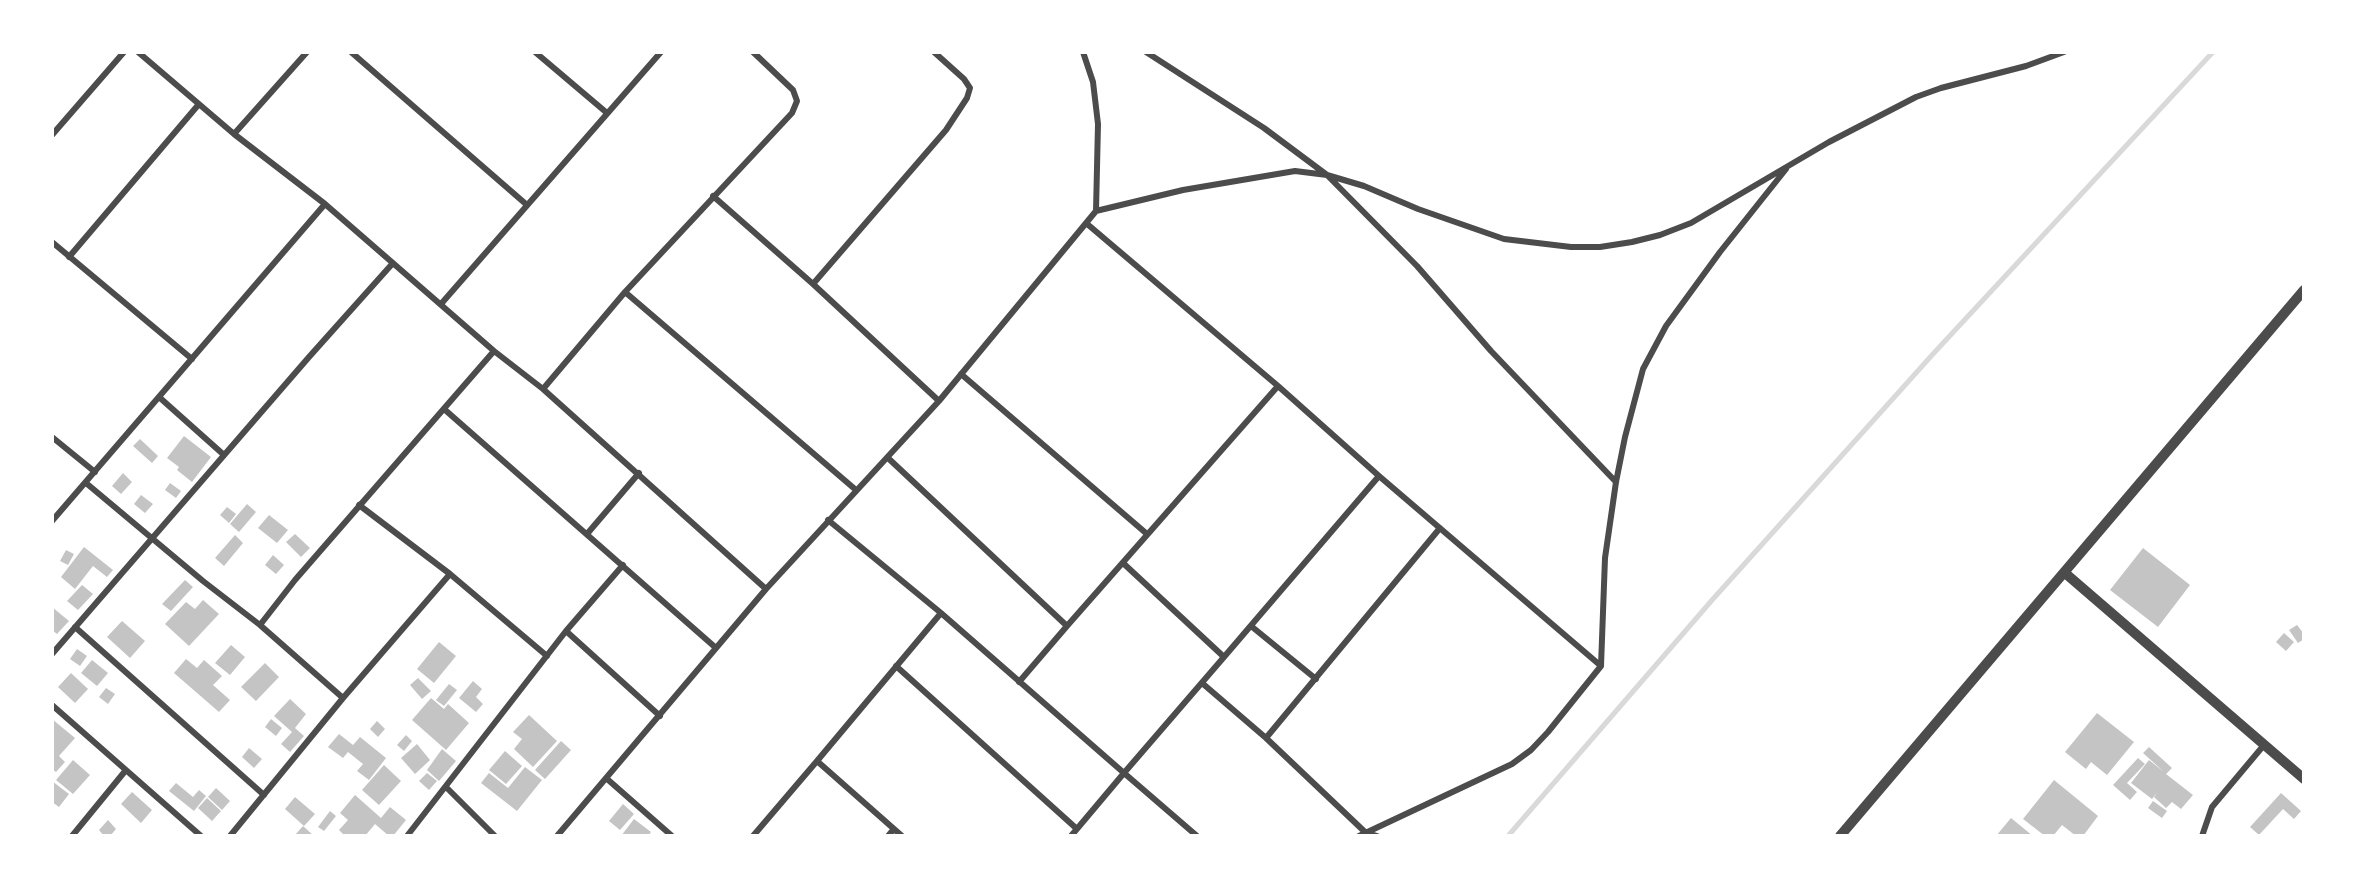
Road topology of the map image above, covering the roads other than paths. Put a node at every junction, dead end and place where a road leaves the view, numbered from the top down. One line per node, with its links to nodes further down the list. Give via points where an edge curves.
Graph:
1 (124, 52): 15 (street)
2 (138, 52): 12 (street)
3 (307, 52): 16 (street)
4 (351, 52): 22 (street)
5 (535, 52): 13 (street)
6 (661, 52): 13 (street)
7 (753, 52): 20 (street, via 793,90 797,101 792,113)
8 (934, 52): 28 (street, via 964,79 970,88 967,98 946,130)
9 (1083, 52): 23 (street, via 1093,82 1098,124)
10 (1146, 52): 19 (street, via 1264,128)
11 (2064, 52): 18 (street, via 1916,97)
12 (199, 104): 16 (street); 26 (street)
13 (607, 113): 22 (street)
14 (52, 122): 15 (street)
15 (59, 127): 17 (street)
16 (234, 134): 21 (street)
17 (52, 135)
18 (1791, 164): 19 (street, via 1691,223 1651,237 1600,247 1504,239); 47 (street, via 1666,326 1643,369)
19 (1327, 175): 23 (street, via 1295,171 1183,190); 47 (street, via 1417,266)
20 (713, 196): 28 (street); 30 (street)
21 (325, 204): 27 (street); 33 (street)
22 (527, 205): 31 (street)
23 (1096, 211): 24 (street)
24 (1086, 223): 34 (street); 35 (street)
25 (52, 242): 26 (street)
26 (69, 257): 33 (street)
27 (393, 263): 31 (street); 41 (street)
28 (813, 284): 38 (street)
29 (2304, 290): 58 (street)
30 (625, 292): 36 (street); 48 (street)
31 (441, 304): 32 (street)
32 (494, 351): 36 (street); 39 (street)
33 (192, 359): 37 (street)
34 (961, 374): 38 (street); 54 (street)
35 (1278, 386): 45 (street); 54 (street)
36 (543, 389): 44 (street)
37 (159, 397): 41 (street); 43 (street)
38 (939, 401): 42 (street)
39 (444, 409): 49 (street); 53 (street)
40 (52, 437): 43 (street)
41 (224, 455): 55 (street)
42 (888, 458): 48 (street); 63 (street)
43 (95, 472): 46 (street)
44 (639, 473): 53 (street); 60 (street)
45 (1379, 476): 52 (street); 64 (street)
46 (86, 483): 51 (street); 55 (street)
47 (1616, 483): 72 (street, via 1605,558)
48 (856, 490): 50 (street)
49 (359, 505): 59 (street); 62 (street)
50 (828, 520): 60 (street); 61 (street)
51 (52, 521)
52 (1440, 528): 72 (street); 73 (street)
53 (587, 534): 57 (street)
54 (1147, 534): 56 (street)
55 (153, 537): 62 (street); 65 (street)
56 (1123, 563): 63 (street); 70 (street)
57 (623, 565): 66 (street); 67 (street)
58 (2065, 573): 80 (street); 105 (street)
59 (450, 574): 69 (street); 76 (street)
60 (766, 589): 67 (street)
61 (941, 613): 71 (street); 74 (street)
62 (260, 625): 76 (street)
63 (1068, 626): 74 (street)
64 (1251, 626): 70 (street); 73 (street)
65 (75, 627): 68 (street); 87 (street)
66 (566, 631): 69 (street); 78 (street)
67 (716, 648): 78 (street)
68 (52, 654)
69 (547, 656): 86 (street)
70 (1224, 657): 75 (street)
71 (896, 666): 81 (street); 89 (street)
72 (1601, 666): 91 (street, via 1548,732 1512,764)
73 (1316, 679): 79 (street)
74 (1019, 682): 83 (street)
75 (1202, 683): 79 (street); 83 (street)
76 (343, 698): 87 (street)
77 (52, 705): 82 (street)
78 (660, 716): 84 (street)
79 (1266, 738): 91 (street)
80 (2264, 745): 85 (street); 106 (street, via 2212,807)
81 (816, 761): 88 (street); 99 (street)
82 (126, 770): 90 (street); 93 (street)
83 (1124, 773): 89 (street); 103 (street)
84 (606, 778): 97 (street); 98 (street)
85 (2304, 779)
86 (447, 788): 95 (street); 96 (street)
87 (264, 795): 94 (street)
88 (894, 828): 100 (street); 101 (street)
89 (1077, 828): 102 (street)
90 (74, 833): 92 (street)
91 (1362, 834): 104 (street)
92 (82, 836)
93 (201, 836)
94 (230, 836)
95 (407, 836)
96 (495, 836)
97 (557, 836)
98 (672, 836)
99 (753, 836)
100 (888, 836)
101 (902, 836)
102 (1071, 836)
103 (1197, 836)
104 (1377, 836)
105 (1840, 836)
106 (2202, 836)

